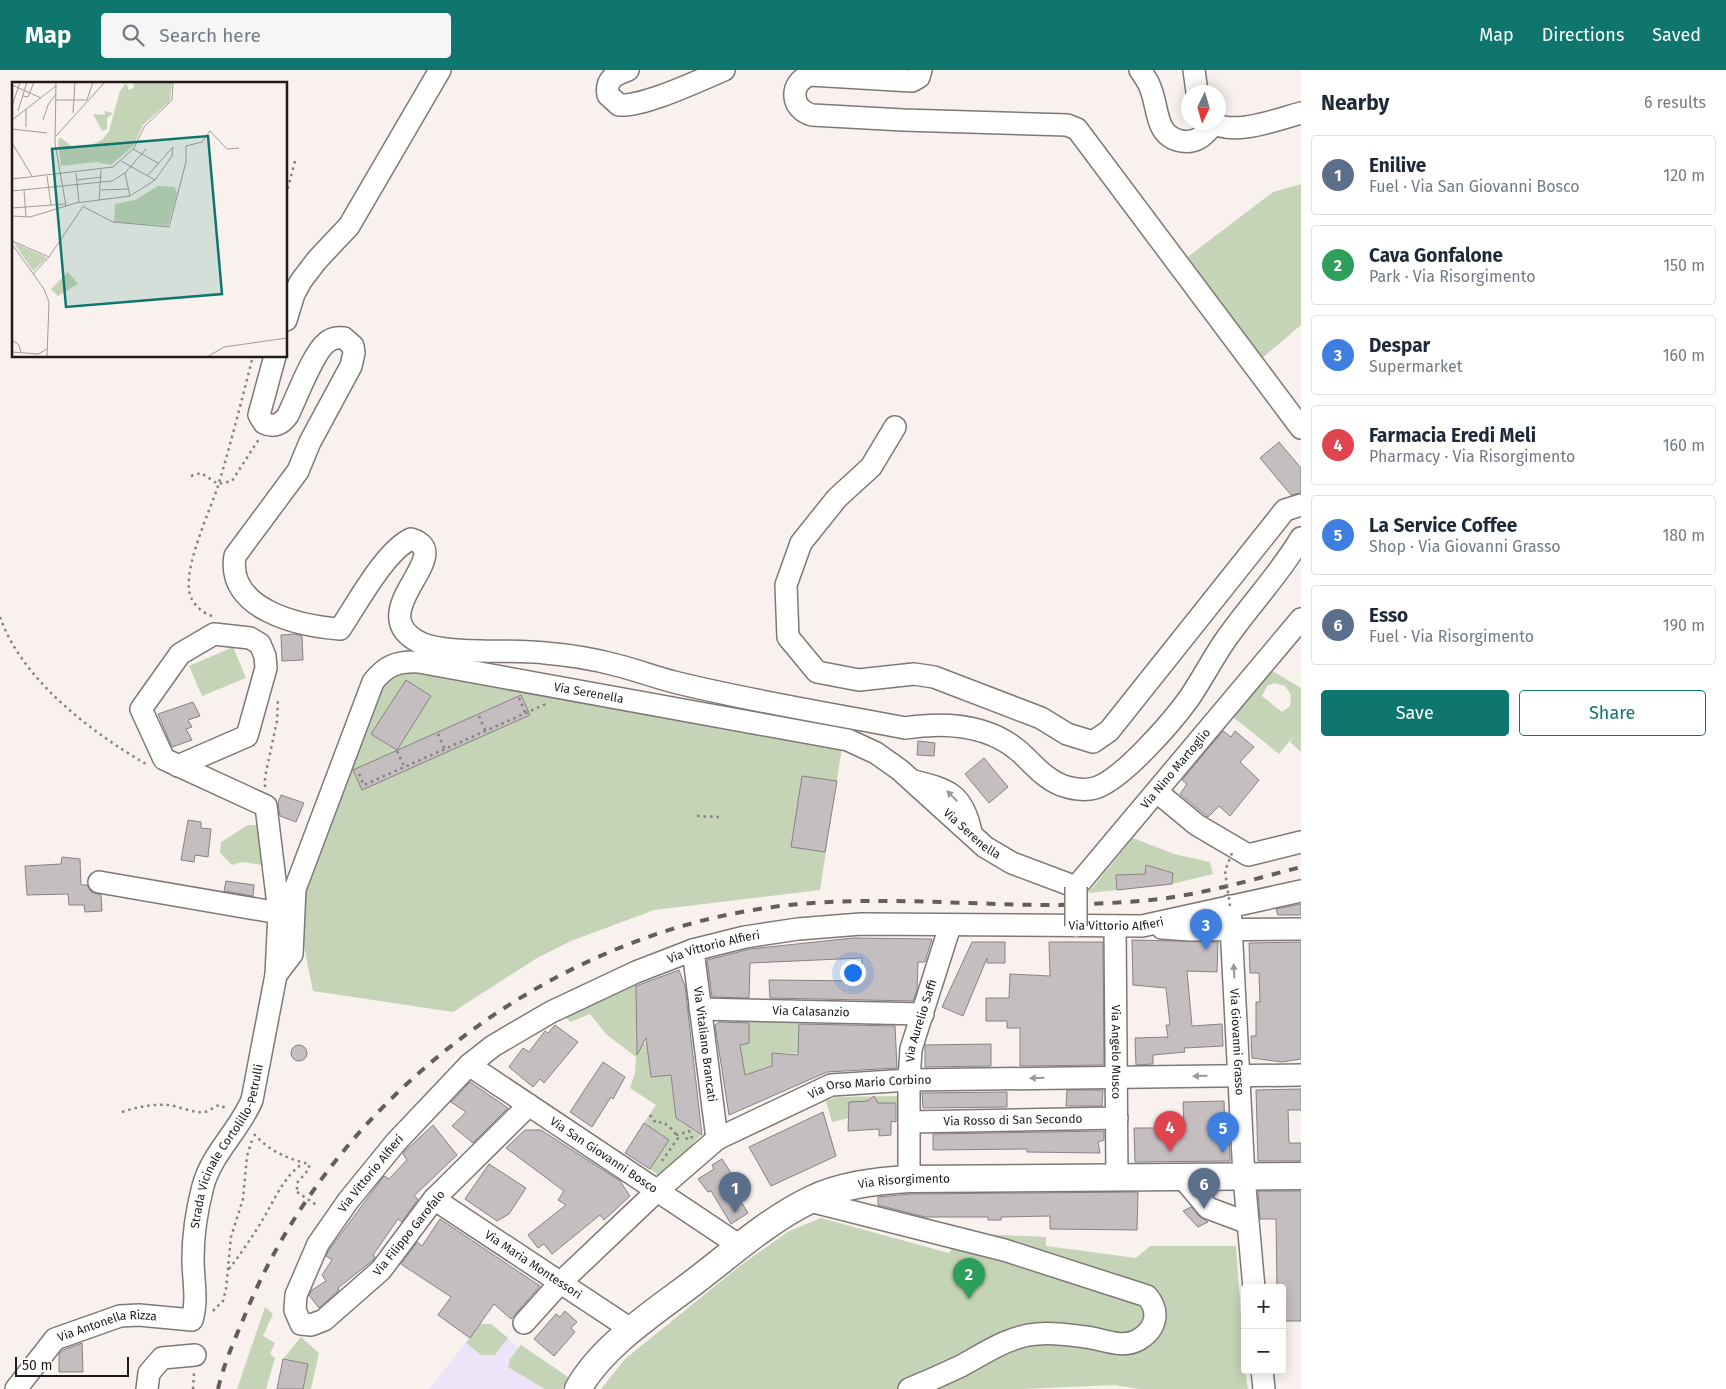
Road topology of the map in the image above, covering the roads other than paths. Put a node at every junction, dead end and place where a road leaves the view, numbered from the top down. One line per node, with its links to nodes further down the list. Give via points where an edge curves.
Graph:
1 (440, 70): 11 (street, via 349,226 301,281)
2 (628, 70): 3 (street, via 615,76 608,84 608,94 619,105 679,90)
3 (724, 70)
4 (921, 70): 14 (street, via 919,77 912,81 810,75 795,87 794,100 801,110 812,115 1067,125 1077,129)
5 (1140, 70): 10 (street, via 1151,88 1160,126 1169,137 1194,142)
6 (1194, 70): 7 (street)
7 (1195, 85)
8 (1301, 113): 9 (street, via 1242,128)
9 (1226, 128)
10 (1208, 130)
11 (288, 314)
12 (275, 358): 16 (street, via 260,410 261,420 268,425 279,424 288,415 322,346 338,337 350,341 353,346 354,360 298,470 235,556 235,581 246,596 292,622 340,629 385,562 400,544 411,539 421,542 426,548 426,557 400,605 400,622 408,635 422,644 545,653 615,664 674,682 905,728 933,724 963,726 993,736 1018,751 1044,775 1078,790 1108,782 1130,766 1189,698 1224,642)
13 (895, 427): 15 (street, via 871,467 836,498 801,543 786,585 788,637 818,672 859,680 914,674 934,677 1041,718 1068,734 1093,742 1109,731 1285,510)
14 (1301, 428)
15 (1301, 505)
16 (1301, 538)
17 (1301, 619): 19 (street, Via Nino Martoglio)
18 (178, 766): 18 (street, via 164,760 142,714 142,705 180,654 214,634 250,638 260,644 266,668 247,736); 26 (street, Strada Vicinale Cortolillo-Petrulli, via 266,806)
19 (1157, 792): 20 (street, via 1197,825 1248,855); 22 (street, Via Nino Martoglio)
20 (1301, 842)
21 (100, 882): 26 (street)
22 (1076, 887): 28 (street, bridge); 35 (street, Via Serenella, via 1012,863 985,847 911,780 876,753 848,740 404,661 390,664 374,682 295,888 292,954)
23 (1301, 890): 24 (street, Via Vittorio Alfieri)
24 (1258, 901): 25 (street, Via Vittorio Alfieri); 31 (street, via 1250,907 1249,922)
25 (1230, 906): 30 (street, Via Vittorio Alfieri); 33 (street, Via Giovanni Grasso)
26 (279, 912): 35 (street, Strada Vicinale Cortolillo-Petrulli)
27 (950, 926): 28 (street, Via Vittorio Alfieri); 34 (street, Via Vittorio Alfieri, via 861,924 798,929 745,936); 37 (street, Via Aurelio Saffi)
28 (1076, 926): 29 (street, Via Vittorio Alfieri)
29 (1115, 926): 30 (street, Via Vittorio Alfieri); 41 (street, Via Angelo Musco)
30 (1142, 926): 33 (street)
31 (1263, 929): 32 (street); 33 (street)
32 (1301, 929)
33 (1232, 930): 40 (street, Via Giovanni Grasso, one-way to 33)
34 (693, 950): 36 (street, Via Vitaliano Brancati); 38 (street, Via Vittorio Alfieri, via 636,972 551,1012)
35 (276, 975): 59 (street, Strada Vicinale Cortolillo-Petrulli, via 252,1100 245,1118 216,1154 203,1186 195,1232 196,1308)
36 (700, 1010): 37 (street, Via Calasanzio); 46 (street, Via Vitaliano Brancati)
37 (923, 1014): 42 (street, Via Aurelio Saffi, via 911,1049)
38 (469, 1064): 43 (street, Via San Giovanni Bosco); 61 (street, Via Vittorio Alfieri, via 396,1142 318,1244 296,1295 295,1310)
39 (1301, 1075): 40 (street, Via Orso Mario Corbino)
40 (1238, 1076): 41 (street, Via Orso Mario Corbino, one-way to 41); 49 (street, Via Giovanni Grasso)
41 (1116, 1077): 42 (street, Via Orso Mario Corbino, one-way to 42); 44 (street, Via Angelo Musco)
42 (909, 1080): 45 (street, Via Aurelio Saffi); 46 (street, Via Orso Mario Corbino, via 831,1085)
43 (529, 1105): 52 (street, Via San Giovanni Bosco); 53 (street, Via Filippo Garofalo)
44 (1117, 1118): 45 (street, Via Rosso di San Secondo); 50 (street, Via Angelo Musco)
45 (909, 1122): 51 (street, Via Aurelio Saffi)
46 (717, 1139): 52 (street, Via Orso Mario Corbino)
47 (1301, 1176): 49 (main road, Via Risorgimento)
48 (1182, 1177): 49 (main road, Via Risorgimento); 50 (main road, Via Risorgimento); 55 (street, via 1208,1208)
49 (1244, 1177): 55 (street, Via Giovanni Grasso)
50 (1117, 1178): 51 (main road, Via Risorgimento)
51 (909, 1179): 54 (main road, Via Risorgimento, via 839,1188)
52 (657, 1191): 56 (street, Via San Giovanni Bosco); 57 (street, Via Orso Mario Corbino)
53 (434, 1199): 57 (street, Via Maria Montessori); 61 (street, Via Filippo Garofalo, via 382,1270 324,1320 311,1325)
54 (810, 1200): 56 (main road, Via Risorgimento); 68 (street, via 1004,1250 1147,1296 1155,1305 1155,1318 1148,1332 1137,1341 1118,1344 1088,1337 1038,1334 1011,1339)
55 (1248, 1223): 58 (street, Via Giovanni Grasso)
56 (740, 1246): 62 (main road, Via Risorgimento)
57 (560, 1282): 60 (street, Via Orso Mario Corbino); 62 (street, Via Maria Montessori)
58 (1254, 1284)
59 (192, 1320): 65 (street, Via Antonella Rizza, via 120,1316 55,1339)
60 (524, 1323)
61 (301, 1324)
62 (632, 1330): 67 (main road, Via Risorgimento)
63 (195, 1356): 66 (street, via 162,1358 150,1373)
64 (1262, 1374): 69 (street)
65 (16, 1389)
66 (147, 1389)
67 (578, 1389)
68 (909, 1389)
69 (1264, 1389)

